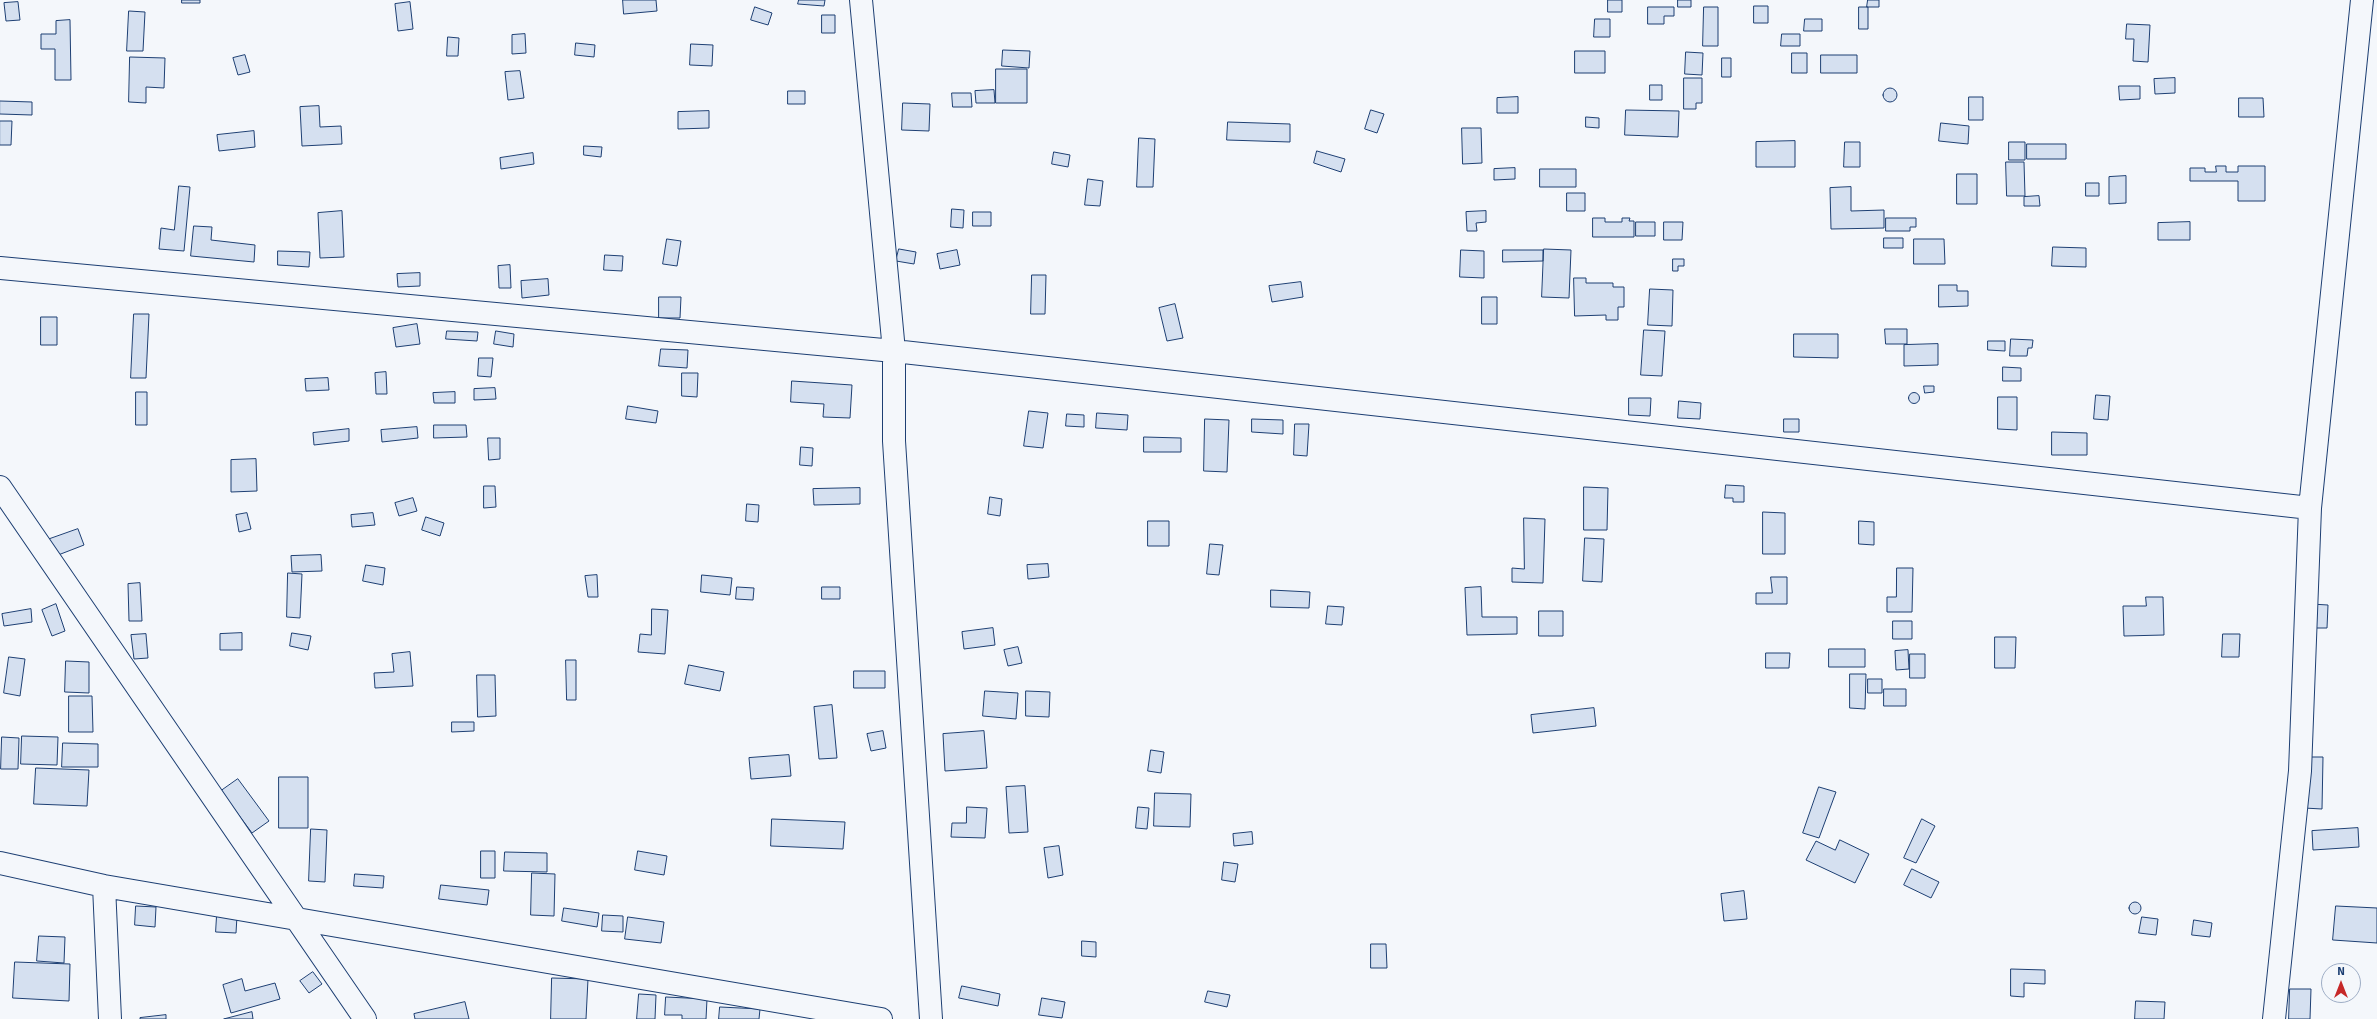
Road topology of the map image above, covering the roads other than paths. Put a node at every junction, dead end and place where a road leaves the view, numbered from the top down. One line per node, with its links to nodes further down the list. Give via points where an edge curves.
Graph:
1 (861, 0): 4 (street)
2 (2367, 15): 6 (street)
3 (0, 268): 4 (street)
4 (894, 351): 6 (street); 13 (street, via 894,441)
5 (0, 487): 9 (street)
6 (2310, 508): 14 (street, via 2300,771)
7 (0, 863): 8 (street)
8 (104, 886): 9 (street); 10 (street)
9 (296, 920): 11 (street); 12 (street)
10 (110, 1019)
11 (365, 1019)
12 (881, 1019)
13 (931, 1019)
14 (2274, 1019)

